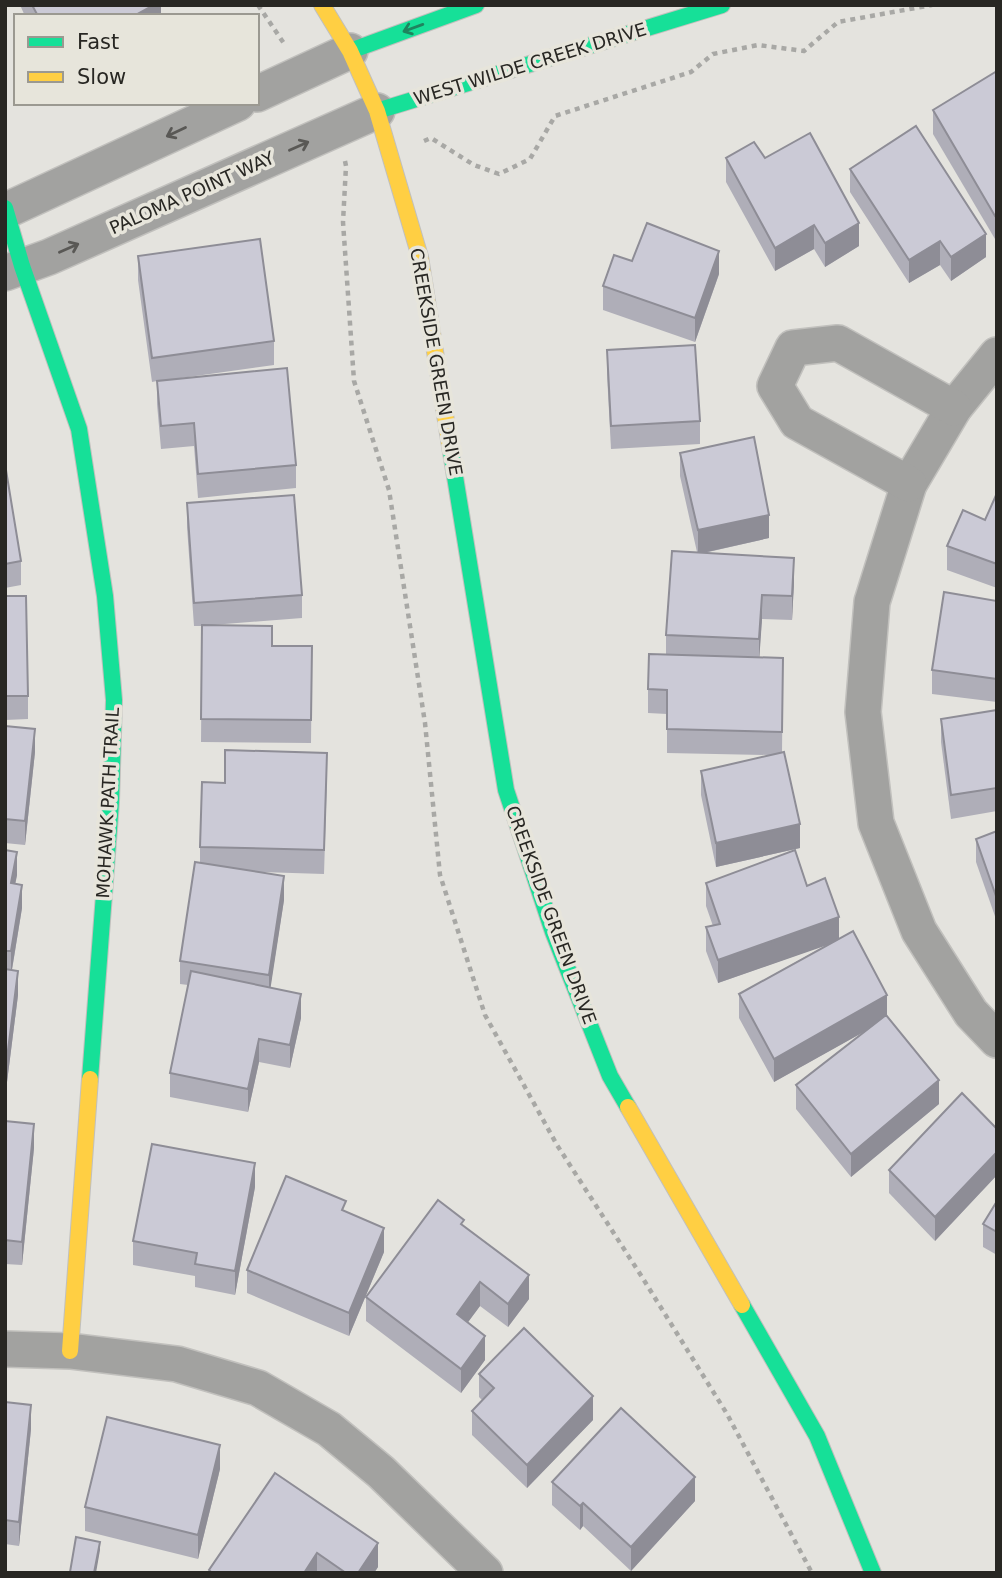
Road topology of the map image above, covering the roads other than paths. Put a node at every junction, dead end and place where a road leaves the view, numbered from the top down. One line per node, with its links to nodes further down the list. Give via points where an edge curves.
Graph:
1 (322, 5): 4 (main road, CREEKSIDE GREEN DRIVE)
2 (476, 5): 4 (main road, one-way to 4)
3 (722, 5): 7 (main road, WEST WILDE CREEK DRIVE)
4 (350, 51): 5 (street); 7 (main road, CREEKSIDE GREEN DRIVE)
5 (259, 93)
6 (233, 105): 8 (street, one-way to 8)
7 (377, 111): 9 (street, PALOMA POINT WAY, one-way to 7); 17 (main road, CREEKSIDE GREEN DRIVE, via 420,257 506,790 553,932 610,1076 817,1436)
8 (6, 210): 9 (main road, MOHAWK PATH TRAIL)
9 (14, 270): 15 (main road, MOHAWK PATH TRAIL, via 79,429 105,596 114,700 111,802)
10 (997, 355): 11 (street)
11 (954, 408): 12 (street); 12 (street, via 838,343 793,348 775,386 797,422)
12 (909, 484): 13 (street, via 872,602 863,712 876,823 919,931 971,1013)
13 (997, 1040)
14 (5, 1349): 15 (street)
15 (70, 1351): 16 (street, via 177,1364 258,1388 329,1429 381,1472)
16 (485, 1573)
17 (873, 1573)

